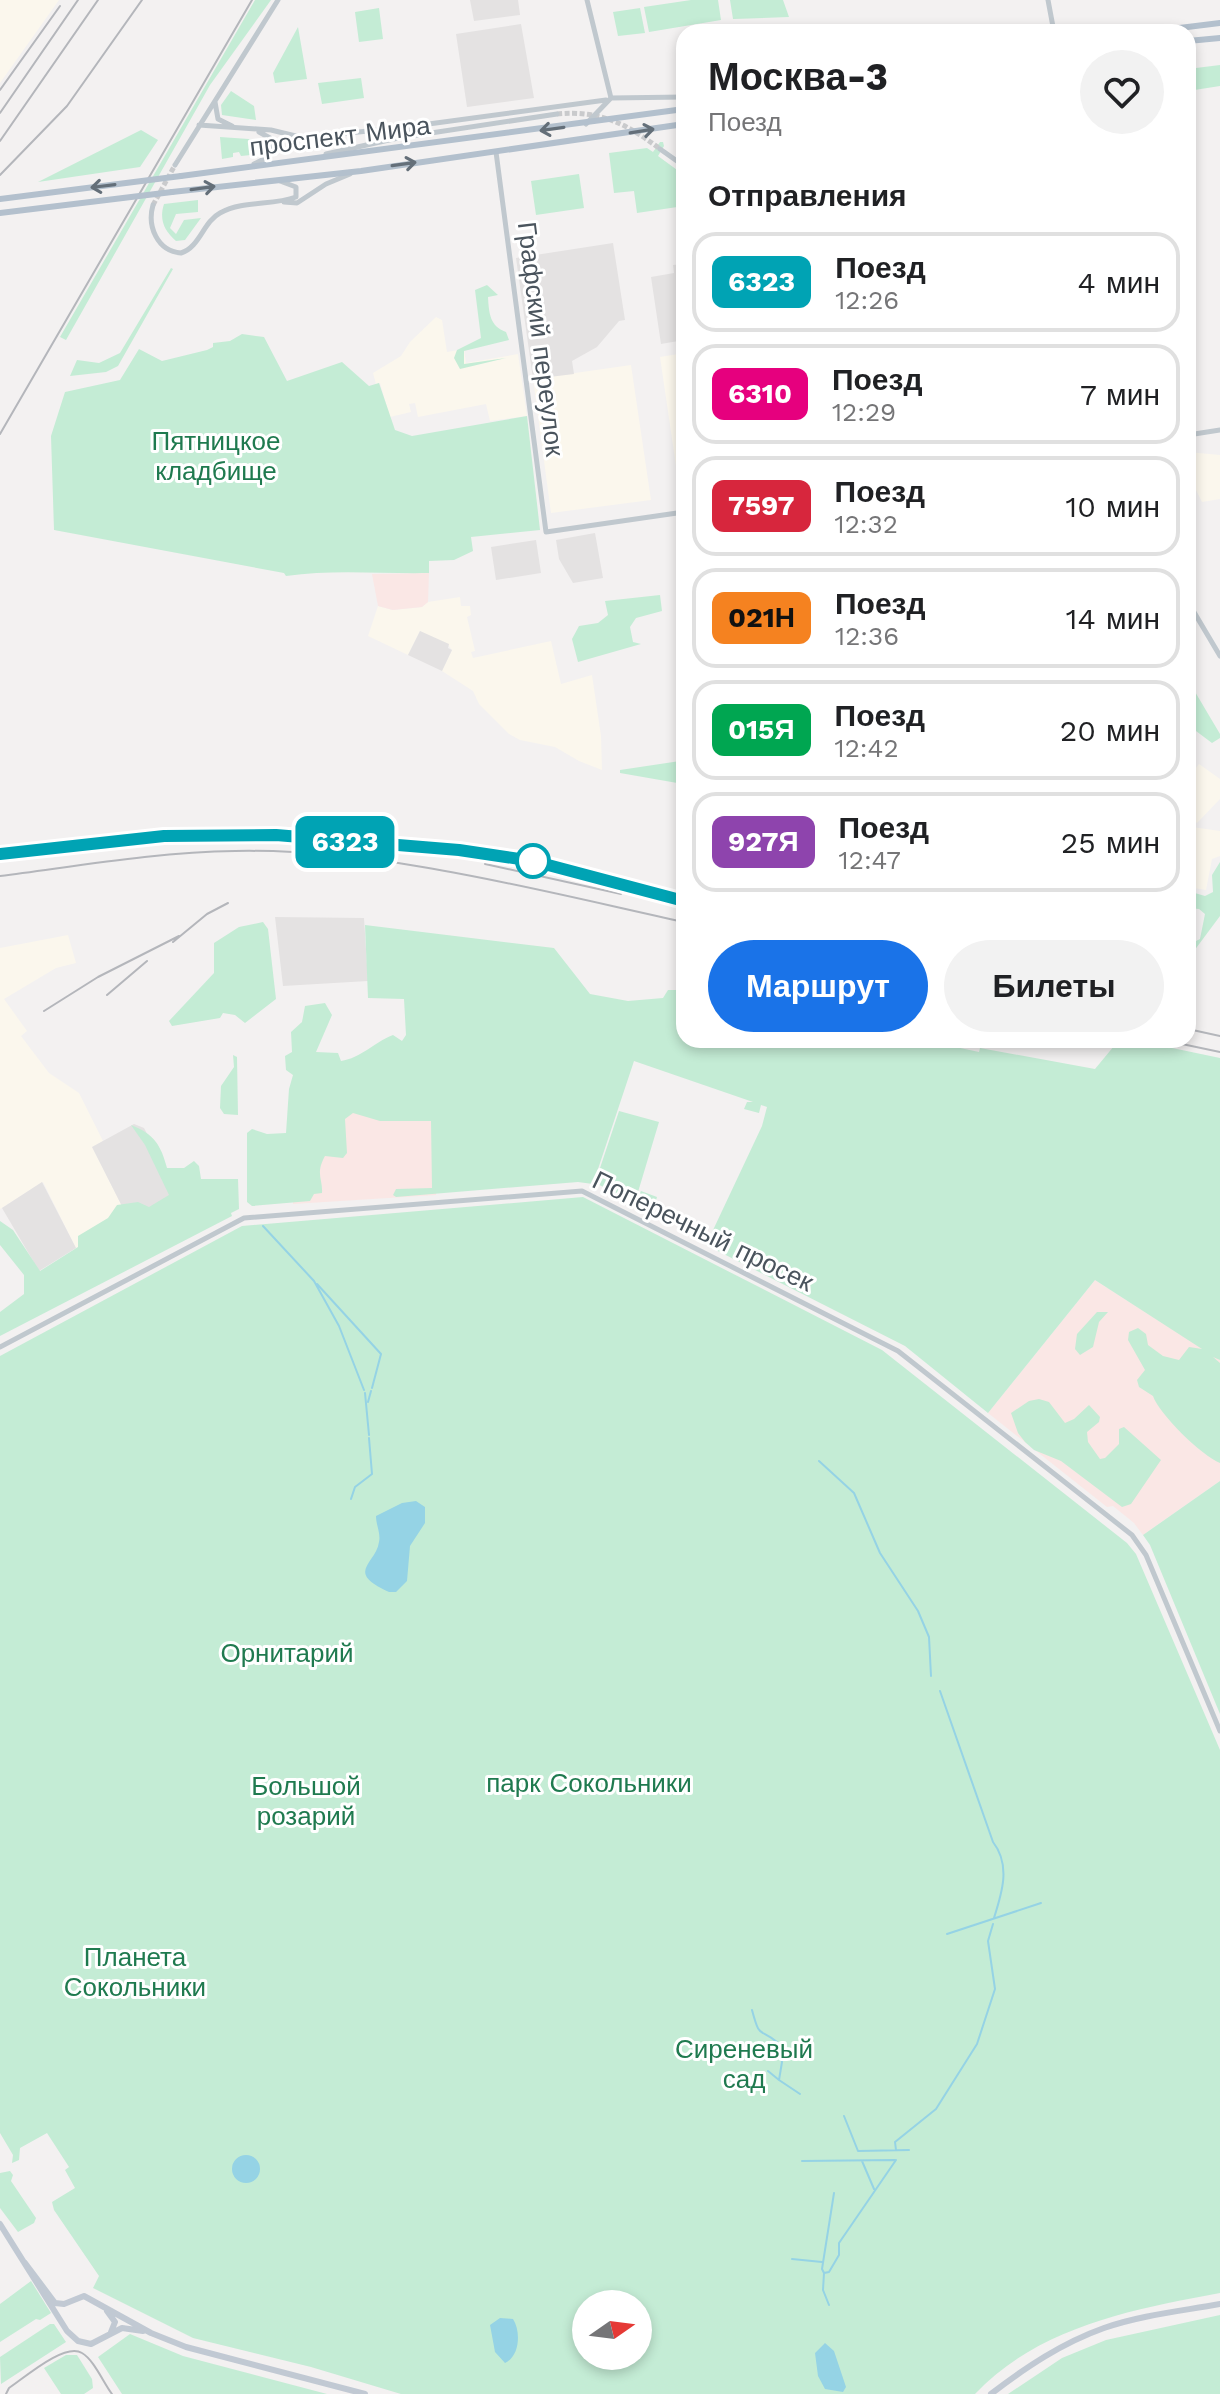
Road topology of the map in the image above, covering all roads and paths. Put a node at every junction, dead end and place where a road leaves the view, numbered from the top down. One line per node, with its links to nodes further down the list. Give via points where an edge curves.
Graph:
1 (278, 0): 9 (street)
2 (587, 0): 11 (street)
3 (1048, 0): 5 (street)
4 (1220, 23): 6 (main road)
5 (1050, 24)
6 (1196, 26)
7 (1220, 38): 8 (main road)
8 (1196, 40)
9 (216, 97): 15 (street); 17 (street, via 218,119)
10 (676, 97): 11 (street)
11 (608, 99): 14 (street); 19 (street)
12 (676, 110): 14 (main road, проспект Мира)
13 (557, 114): 20 (street)
14 (585, 124): 24 (main road, проспект Мира, one-way to 24)
15 (199, 125): 17 (street); 25 (street)
16 (676, 125): 22 (main road, проспект Мира, one-way to 16)
17 (238, 128): 18 (street)
18 (250, 129): 19 (street, via 304,138); 26 (street, via 267,135 273,148 266,159)
19 (386, 129): 20 (street)
20 (430, 133): 24 (street)
21 (660, 149): 23 (street)
22 (496, 152): 27 (main road, проспект Мира, one-way to 22); 35 (street, Графский переулок, via 546,532)
23 (676, 160)
24 (295, 163): 26 (main road, проспект Мира)
25 (175, 165)
26 (241, 169): 29 (main road, проспект Мира, one-way to 29, bridge)
27 (361, 171): 28 (main road, проспект Мира); 30 (street, via 326,184 297,203)
28 (271, 179): 30 (street, via 298,189 296,197); 32 (main road, проспект Мира, one-way to 28, bridge)
29 (0, 199)
30 (279, 201): 31 (street, via 219,213 181,253 173,253 157,238 150,219)
31 (153, 205)
32 (0, 213)
33 (1220, 430): 34 (street)
34 (1196, 434)
35 (676, 513)
36 (1196, 616): 37 (street)
37 (1220, 656)
38 (0, 1347): 39 (street, Поперечный просек, via 244,1218 582,1191 898,1351 1132,1535 1146,1555)
39 (1220, 1731)
40 (0, 2224): 41 (main road)
41 (25, 2263): 42 (main road, via 59,2304); 45 (main road)
42 (87, 2298): 44 (main road); 45 (main road, via 62,2311)
43 (1220, 2304): 49 (main road, via 1086,2335 1028,2366)
44 (105, 2308): 46 (main road); 47 (main road, via 115,2324)
45 (63, 2323): 47 (main road, via 78,2341)
46 (151, 2333): 47 (main road, via 125,2328); 48 (main road, via 204,2353)
47 (104, 2339)
48 (365, 2394)
49 (991, 2394)

